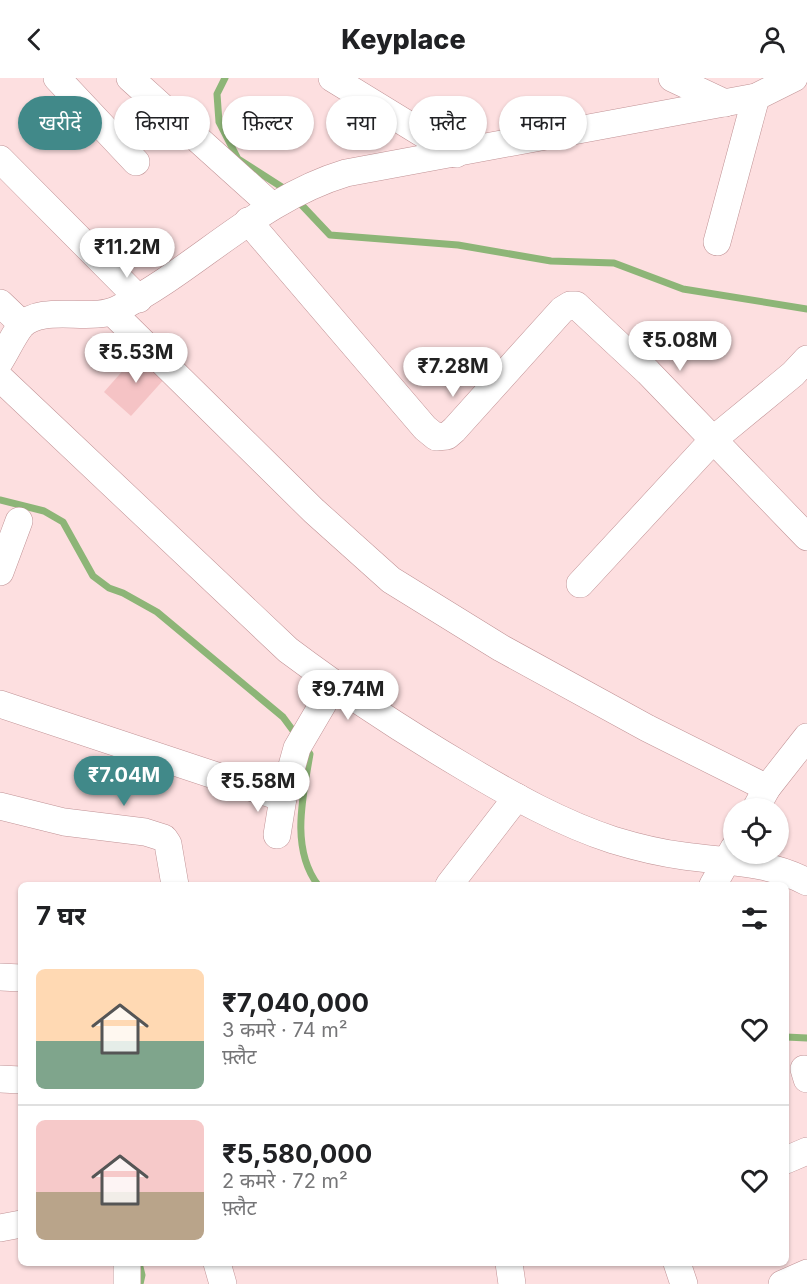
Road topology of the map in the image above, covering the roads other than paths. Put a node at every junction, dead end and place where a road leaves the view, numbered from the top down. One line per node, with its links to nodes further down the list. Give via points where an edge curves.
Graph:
1 (57, 78): 10 (street)
2 (130, 78): 11 (street)
3 (332, 78): 8 (street)
4 (672, 78): 7 (street)
5 (794, 78): 6 (street)
6 (756, 97): 7 (street); 13 (street)
7 (725, 103): 8 (street)
8 (456, 154): 11 (street, via 346,173 314,183)
9 (0, 159): 14 (street)
10 (136, 162)
11 (278, 202): 12 (street)
12 (248, 221): 14 (street); 21 (street, via 363,358 436,437 447,436 454,430 570,305 582,309)
13 (717, 243)
14 (139, 298): 16 (street)
15 (0, 303): 17 (street)
16 (112, 312): 17 (street, via 50,314); 31 (street, via 314,511 391,580)
17 (22, 324): 19 (street)
18 (807, 359): 21 (street)
19 (0, 361)
20 (0, 378): 26 (street, via 258,624)
21 (714, 439): 23 (street); 25 (street)
22 (19, 521): 24 (street)
23 (807, 537)
24 (0, 572)
25 (580, 584)
26 (334, 685): 29 (street); 30 (street, via 302,740)
27 (0, 704): 30 (street)
28 (807, 737): 31 (street)
29 (517, 797): 34 (street, via 613,840 683,856); 38 (street)
30 (283, 798): 33 (street)
31 (762, 798)
32 (0, 806): 37 (street, via 64,822 164,838)
33 (277, 835)
34 (723, 855)
35 (725, 864): 39 (street)
36 (763, 864): 40 (street)
37 (174, 882)
38 (450, 882)
39 (715, 882)
40 (807, 882)
41 (0, 977): 42 (street)
42 (18, 978)
43 (0, 1079): 44 (street)
44 (18, 1080)
45 (807, 1150): 46 (street)
46 (789, 1159)
47 (18, 1225): 48 (street)
48 (0, 1228)
49 (127, 1266): 54 (street)
50 (218, 1266): 55 (street)
51 (509, 1266): 56 (street)
52 (678, 1266): 57 (street)
53 (807, 1273): 58 (street)
54 (127, 1284)
55 (222, 1284)
56 (512, 1284)
57 (684, 1284)
58 (782, 1284)

